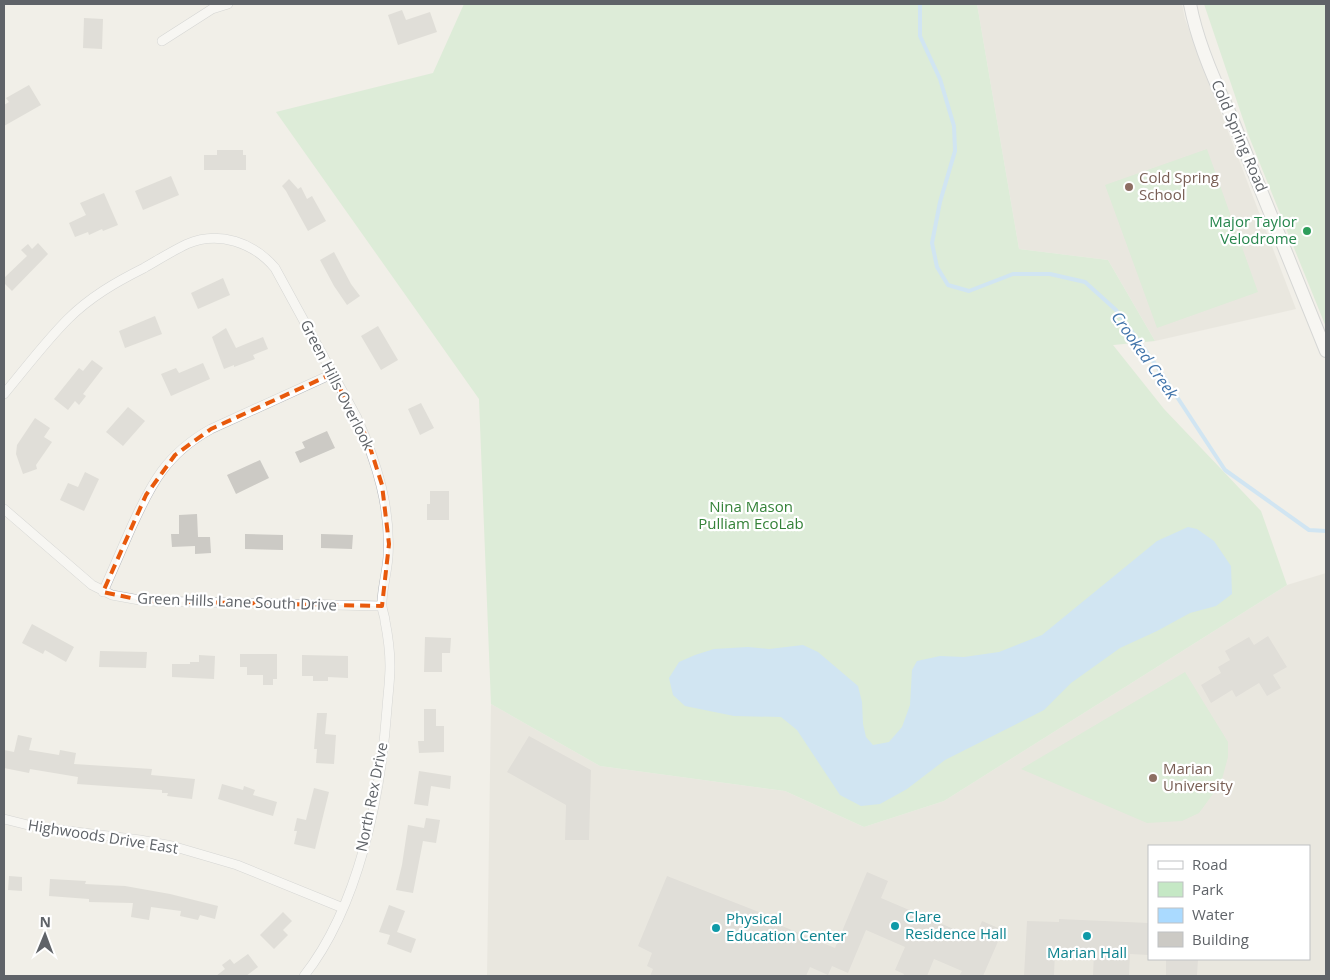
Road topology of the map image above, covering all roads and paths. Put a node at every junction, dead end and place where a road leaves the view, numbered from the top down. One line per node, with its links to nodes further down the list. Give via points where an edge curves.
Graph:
1 (228, 4): 3 (street, via 212,9)
2 (1190, 4): 4 (street, Cold Spring Road, via 1219,91)
3 (162, 42)
4 (1326, 351)
5 (332, 374): 6 (street, Green Hills Overlook, via 276,268 244,244 216,238 191,242 107,288 82,306); 8 (street, via 211,429 175,455 148,490); 9 (street, Green Hills Overlook, via 367,438 382,484 388,544)
6 (4, 394)
7 (4, 508): 8 (street, Green Hills Lane South Drive, via 82,578)
8 (103, 592): 9 (street, Green Hills Lane South Drive, via 145,602)
9 (382, 606): 11 (street, North Rex Drive, via 390,666 383,748 368,829)
10 (4, 819): 11 (street, Highwoods Drive East, via 36,827 181,848 242,867)
11 (343, 908): 12 (street, North Rex Drive, via 330,939)
12 (304, 976)

